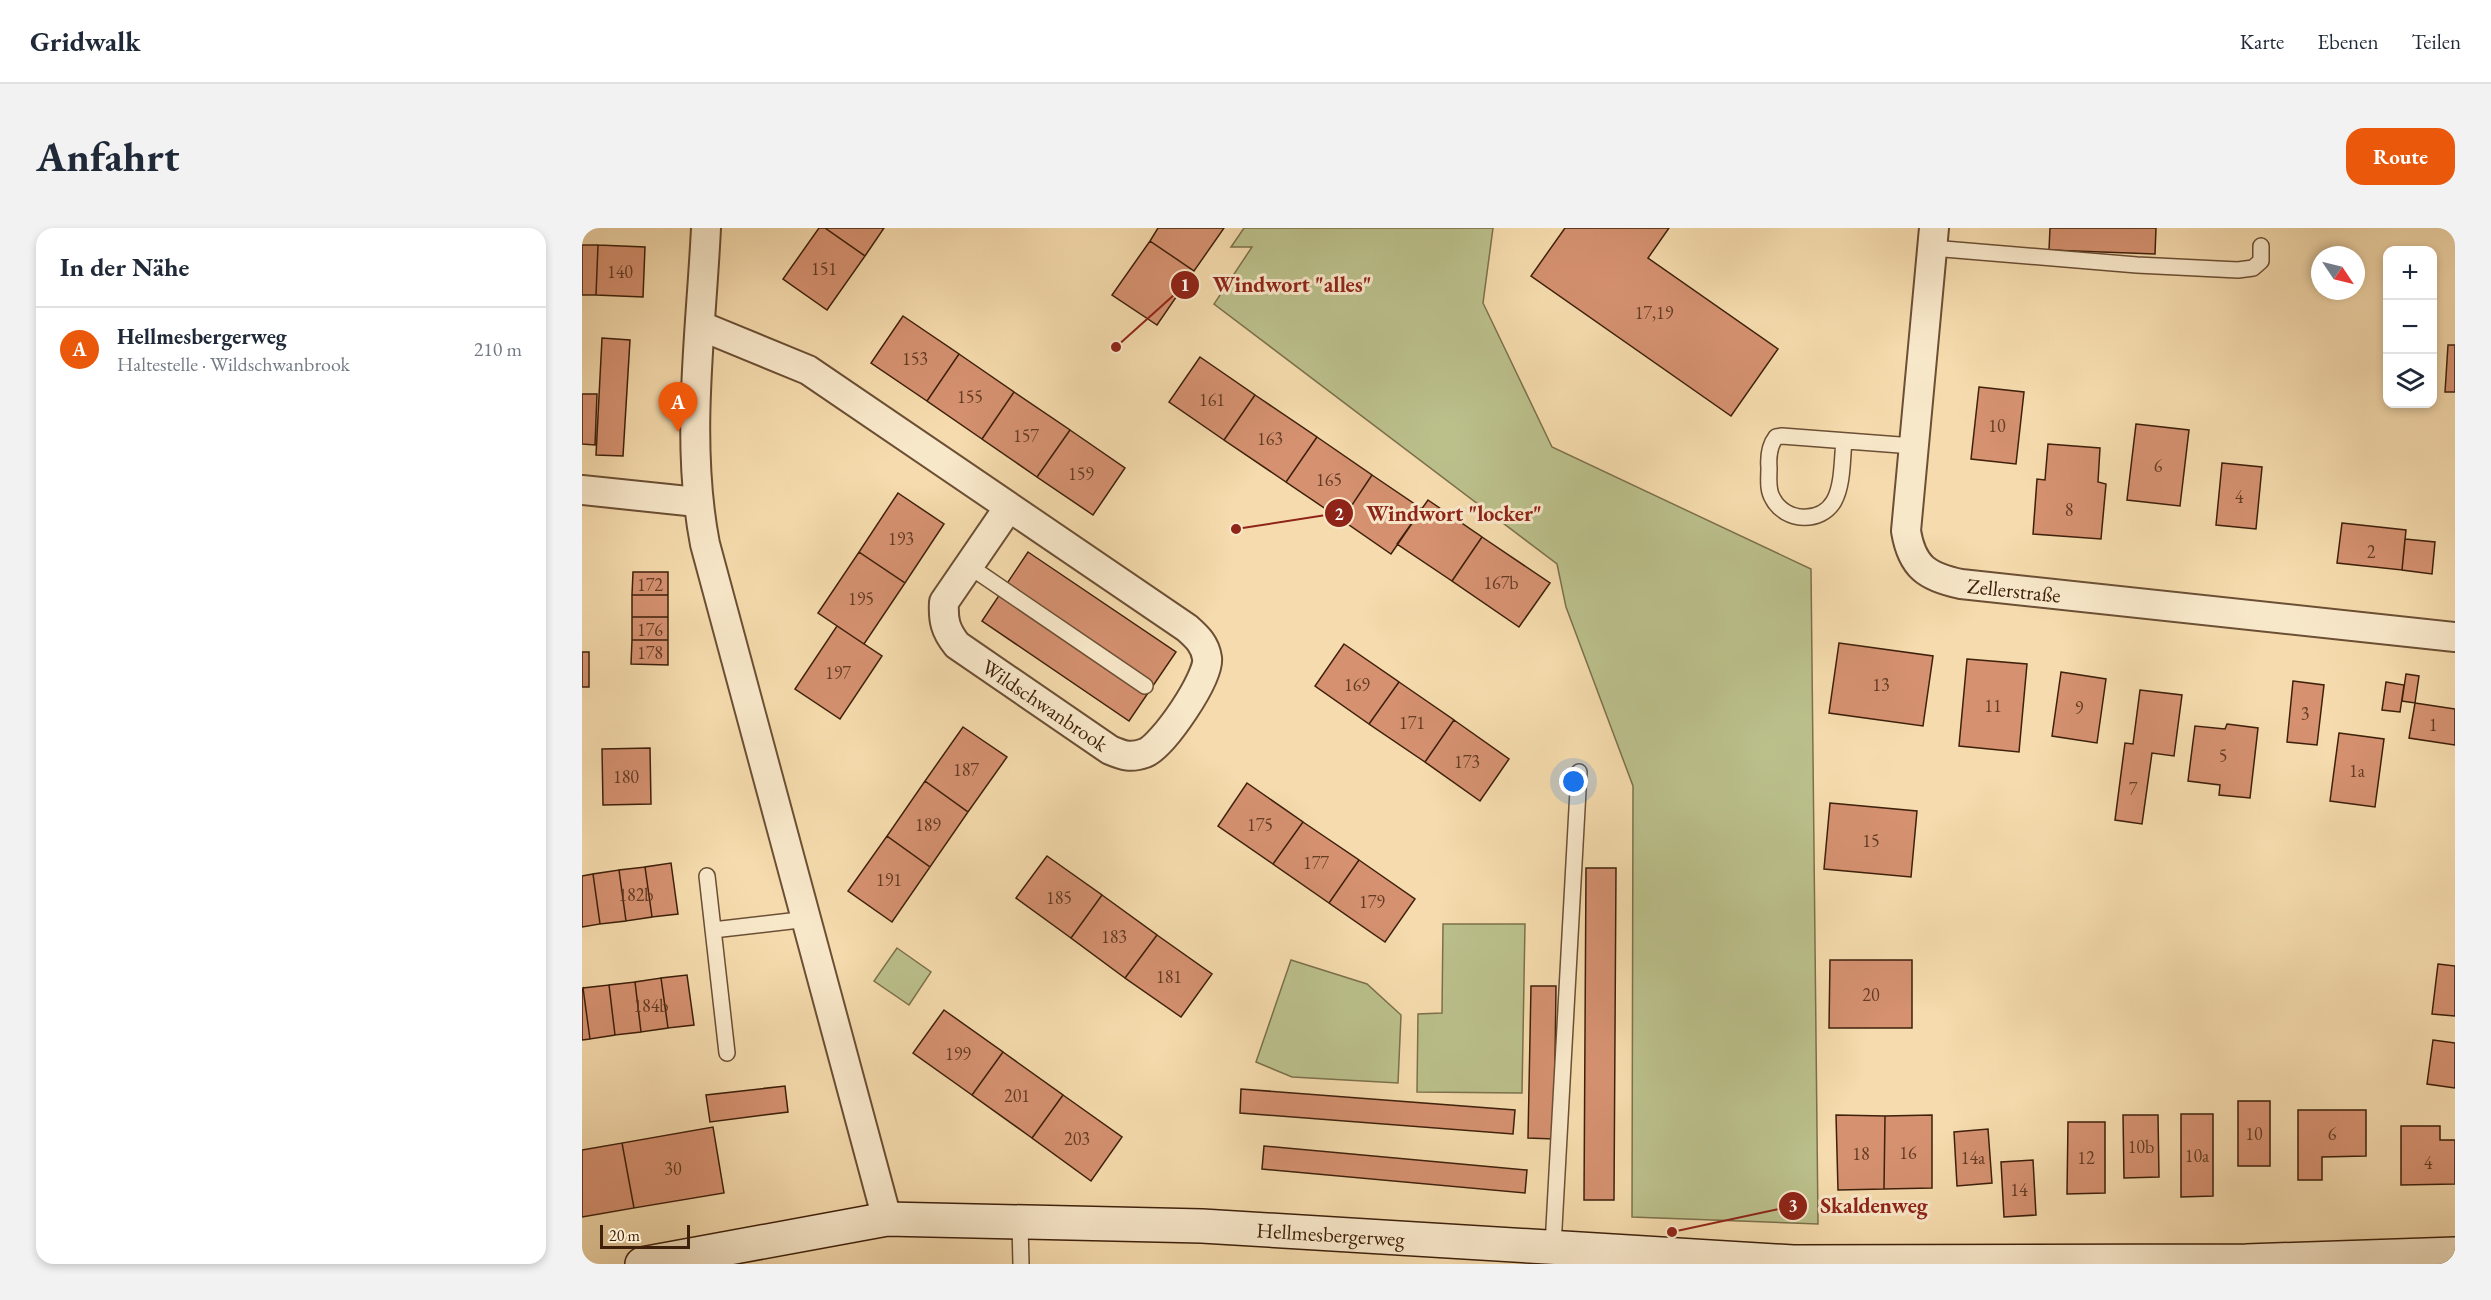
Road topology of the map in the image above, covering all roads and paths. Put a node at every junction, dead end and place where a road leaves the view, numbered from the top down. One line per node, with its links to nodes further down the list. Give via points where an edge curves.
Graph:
1 (706, 228): 4 (street)
2 (1933, 238): 3 (lane, via 2137,265 2238,270 2253,268 2261,261); 6 (street, Zellerstraße)
3 (2261, 246)
4 (701, 326): 8 (street); 9 (street, Wildschwanbrook, via 808,370)
5 (1844, 441): 5 (lane, via 1776,437 1769,451 1768,487 1779,508 1809,518 1834,502); 6 (lane)
6 (1912, 446): 11 (street, Zellerstraße, via 1906,531 1910,552 1936,579)
7 (582, 490): 8 (street)
8 (697, 502): 15 (street, via 705,544)
9 (1009, 507): 10 (street, Wildschwanbrook); 10 (street, Wildschwanbrook, via 1202,642 1208,660 1203,679 1161,740 1148,752 1128,758 1110,750 957,645 947,632 944,602)
10 (969, 566): 12 (lane)
11 (2455, 637)
12 (1145, 686)
13 (1579, 772): 20 (lane)
14 (707, 876): 16 (lane)
15 (808, 919): 16 (lane); 18 (street)
16 (713, 930): 17 (lane)
17 (727, 1053)
18 (887, 1220): 19 (street, Hellmesbergerweg); 22 (street, Hellmesbergerweg)
19 (1020, 1224): 20 (street, Hellmesbergerweg, via 1202,1226); 23 (lane)
20 (1553, 1246): 21 (street, Hellmesbergerweg, via 1793,1262 2246,1261)
21 (2455, 1254)
22 (642, 1264)
23 (1021, 1264)

